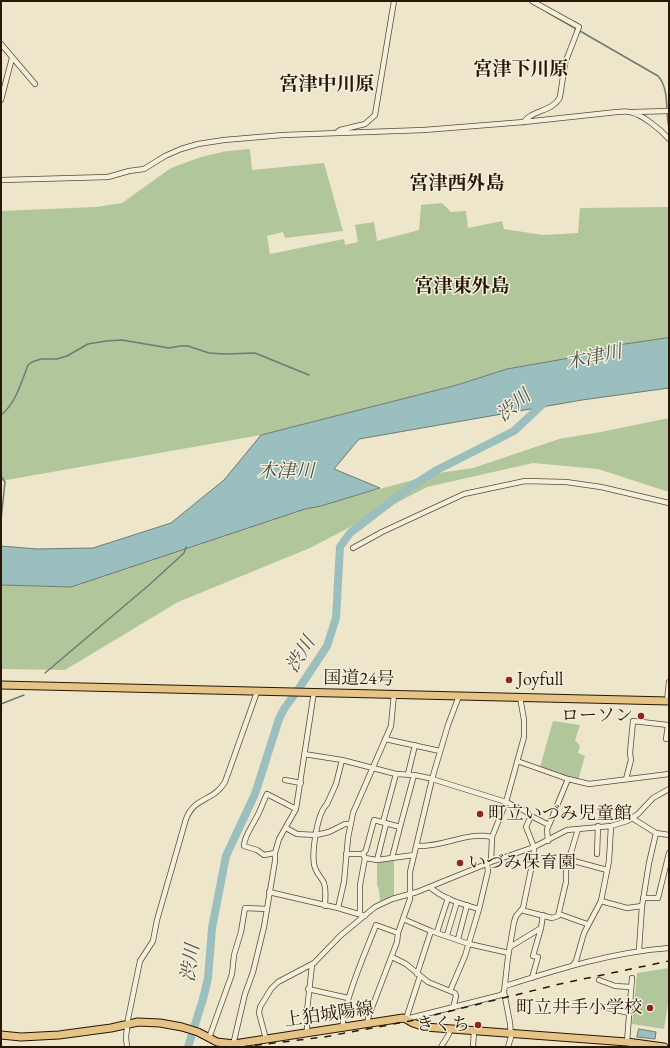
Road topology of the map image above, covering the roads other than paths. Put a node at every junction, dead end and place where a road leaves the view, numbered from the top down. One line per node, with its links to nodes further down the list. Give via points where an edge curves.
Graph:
1 (394, 1): 11 (street, via 375,115 365,124)
2 (532, 1): 3 (street)
3 (538, 3): 10 (street, via 579,27 565,63 558,101 545,110 526,117)
4 (1, 44): 5 (street)
5 (12, 58): 6 (street); 7 (street)
6 (35, 84)
7 (1, 100)
8 (667, 111): 9 (street)
9 (631, 112): 10 (street); 12 (street, via 662,131)
10 (524, 122): 11 (street, via 424,130)
11 (336, 133): 13 (street, via 283,135 198,144 176,151 144,169 108,177)
12 (669, 139)
13 (1, 180)
14 (669, 503): 15 (street, via 601,487 566,482 525,481 464,494)
15 (353, 548)
16 (669, 682): 23 (street)
17 (1, 685): 18 (main road, 国道24号)
18 (257, 692): 19 (main road, 国道24号); 118 (street, via 225,782 216,792 189,811 153,941 140,961)
19 (314, 692): 20 (main road, 国道24号); 28 (street)
20 (394, 694): 21 (main road, 国道24号); 24 (street, via 391,726)
21 (459, 696): 22 (main road, 国道24号); 27 (street)
22 (520, 697): 23 (main road, 国道24号); 30 (street, via 524,737)
23 (668, 700)
24 (384, 739): 26 (street); 31 (street)
25 (669, 739): 38 (street, via 666,738 668,725 633,721)
26 (415, 745): 27 (street); 33 (street)
27 (440, 751): 36 (street)
28 (304, 754): 29 (street); 40 (street)
29 (342, 760): 31 (street); 55 (street, via 336,784 320,817)
30 (517, 761): 37 (street); 42 (street)
31 (372, 768): 32 (street); 47 (street)
32 (396, 774): 33 (street); 46 (street)
33 (408, 774): 34 (street)
34 (414, 774): 36 (street); 51 (street)
35 (669, 774): 38 (street)
36 (432, 779): 42 (street); 59 (street)
37 (568, 779): 38 (street, via 594,784); 48 (street)
38 (626, 779)
39 (285, 780): 40 (street)
40 (300, 783): 43 (street)
41 (669, 789): 45 (street, via 653,798)
42 (506, 802): 44 (street); 57 (street)
43 (296, 809): 52 (street); 61 (street, via 267,794 244,846 264,855)
44 (531, 816): 48 (street); 60 (street, via 526,827)
45 (632, 818): 50 (street); 54 (street)
46 (385, 823): 51 (street); 66 (street, via 374,820); 68 (street)
47 (350, 824): 55 (street); 63 (street)
48 (549, 825): 58 (street)
49 (598, 826): 50 (street); 53 (street); 64 (street)
50 (611, 826): 71 (street)
51 (400, 827): 67 (street)
52 (286, 828): 55 (street, via 297,834); 61 (street)
53 (578, 829): 58 (street, via 567,830); 69 (street)
54 (656, 833): 56 (street); 76 (street)
55 (316, 835): 80 (street, via 314,864 317,874 324,882)
56 (669, 835)
57 (492, 837): 59 (street, via 470,837 444,844); 70 (street)
58 (548, 841): 60 (street)
59 (416, 846): 65 (street)
60 (534, 847): 70 (street); 85 (street, via 532,871)
61 (275, 852): 73 (street)
62 (669, 853): 76 (street, via 658,898)
63 (346, 854): 66 (street); 82 (street, via 344,882)
64 (597, 854)
65 (414, 855): 67 (street); 74 (street, via 410,872)
66 (364, 856): 68 (street); 87 (street, via 360,885)
67 (392, 858): 68 (street)
68 (377, 860)
69 (570, 860): 71 (street); 86 (street, via 566,869)
70 (489, 863): 72 (street); 84 (street)
71 (607, 870): 77 (street)
72 (430, 887): 74 (street); 75 (street)
73 (269, 892): 80 (street); 83 (street)
74 (410, 894): 87 (street, via 392,899); 89 (street)
75 (448, 898): 78 (street); 93 (street)
76 (643, 898): 81 (street)
77 (601, 901): 81 (street, via 627,908); 90 (street)
78 (457, 902): 79 (street); 95 (street)
79 (468, 905): 84 (street); 96 (street)
80 (325, 906): 82 (street)
81 (642, 906): 100 (street)
82 (338, 908): 87 (street)
83 (267, 909): 126 (street, via 245,908 232,974); 129 (street)
84 (479, 909): 97 (street)
85 (521, 910): 88 (street); 99 (street, via 514,922)
86 (559, 914): 88 (street, via 554,918); 90 (street)
87 (362, 915): 102 (street)
88 (543, 916): 91 (street)
89 (403, 919): 92 (street); 94 (street)
90 (588, 924): 103 (street)
91 (541, 928): 99 (street); 105 (street, via 533,956 538,957)
92 (431, 931): 93 (street); 104 (street)
93 (438, 932): 95 (street)
94 (398, 933): 101 (street); 113 (street, via 376,925)
95 (447, 935): 96 (street)
96 (458, 939): 97 (street)
97 (469, 944): 99 (street); 111 (street)
98 (669, 948): 100 (street)
99 (509, 950): 108 (street)
100 (639, 950): 103 (street)
101 (392, 957): 104 (street); 119 (street, via 368,1018)
102 (312, 965): 110 (street); 127 (street, via 278,982 262,1002 259,1013)
103 (573, 965): 105 (street)
104 (419, 975): 111 (street, via 428,982); 117 (street)
105 (532, 978): 108 (street)
106 (632, 978): 109 (street)
107 (600, 980): 109 (street, via 615,986)
108 (505, 986): 112 (street)
109 (631, 987): 116 (street)
110 (308, 990): 113 (street); 123 (street)
111 (450, 991): 115 (street, via 456,996)
112 (504, 992): 115 (street); 124 (street)
113 (348, 998): 120 (street)
114 (604, 1007): 116 (street)
115 (453, 1008): 117 (street)
116 (629, 1013): 128 (street)
117 (406, 1019): 119 (main road, 上狛城陽線); 121 (main road, via 425,1027)
118 (128, 1024): 125 (main road, 上狛城陽線, via 59,1035); 126 (main road, 上狛城陽線, via 160,1023 198,1032); 131 (street)
119 (368, 1024): 120 (main road, 上狛城陽線)
120 (343, 1028): 123 (main road, 上狛城陽線)
121 (450, 1029): 122 (main road); 132 (street)
122 (474, 1031): 124 (main road); 133 (street)
123 (307, 1033): 127 (main road, 上狛城陽線)
124 (510, 1033): 128 (main road); 134 (street)
125 (1, 1035)
126 (210, 1038): 129 (main road, 上狛城陽線)
127 (266, 1039): 129 (main road, 上狛城陽線)
128 (627, 1042): 130 (main road)
129 (233, 1045)
130 (635, 1045): 135 (main road)
131 (127, 1047)
132 (441, 1047)
133 (473, 1047)
134 (508, 1047)
135 (664, 1047)

